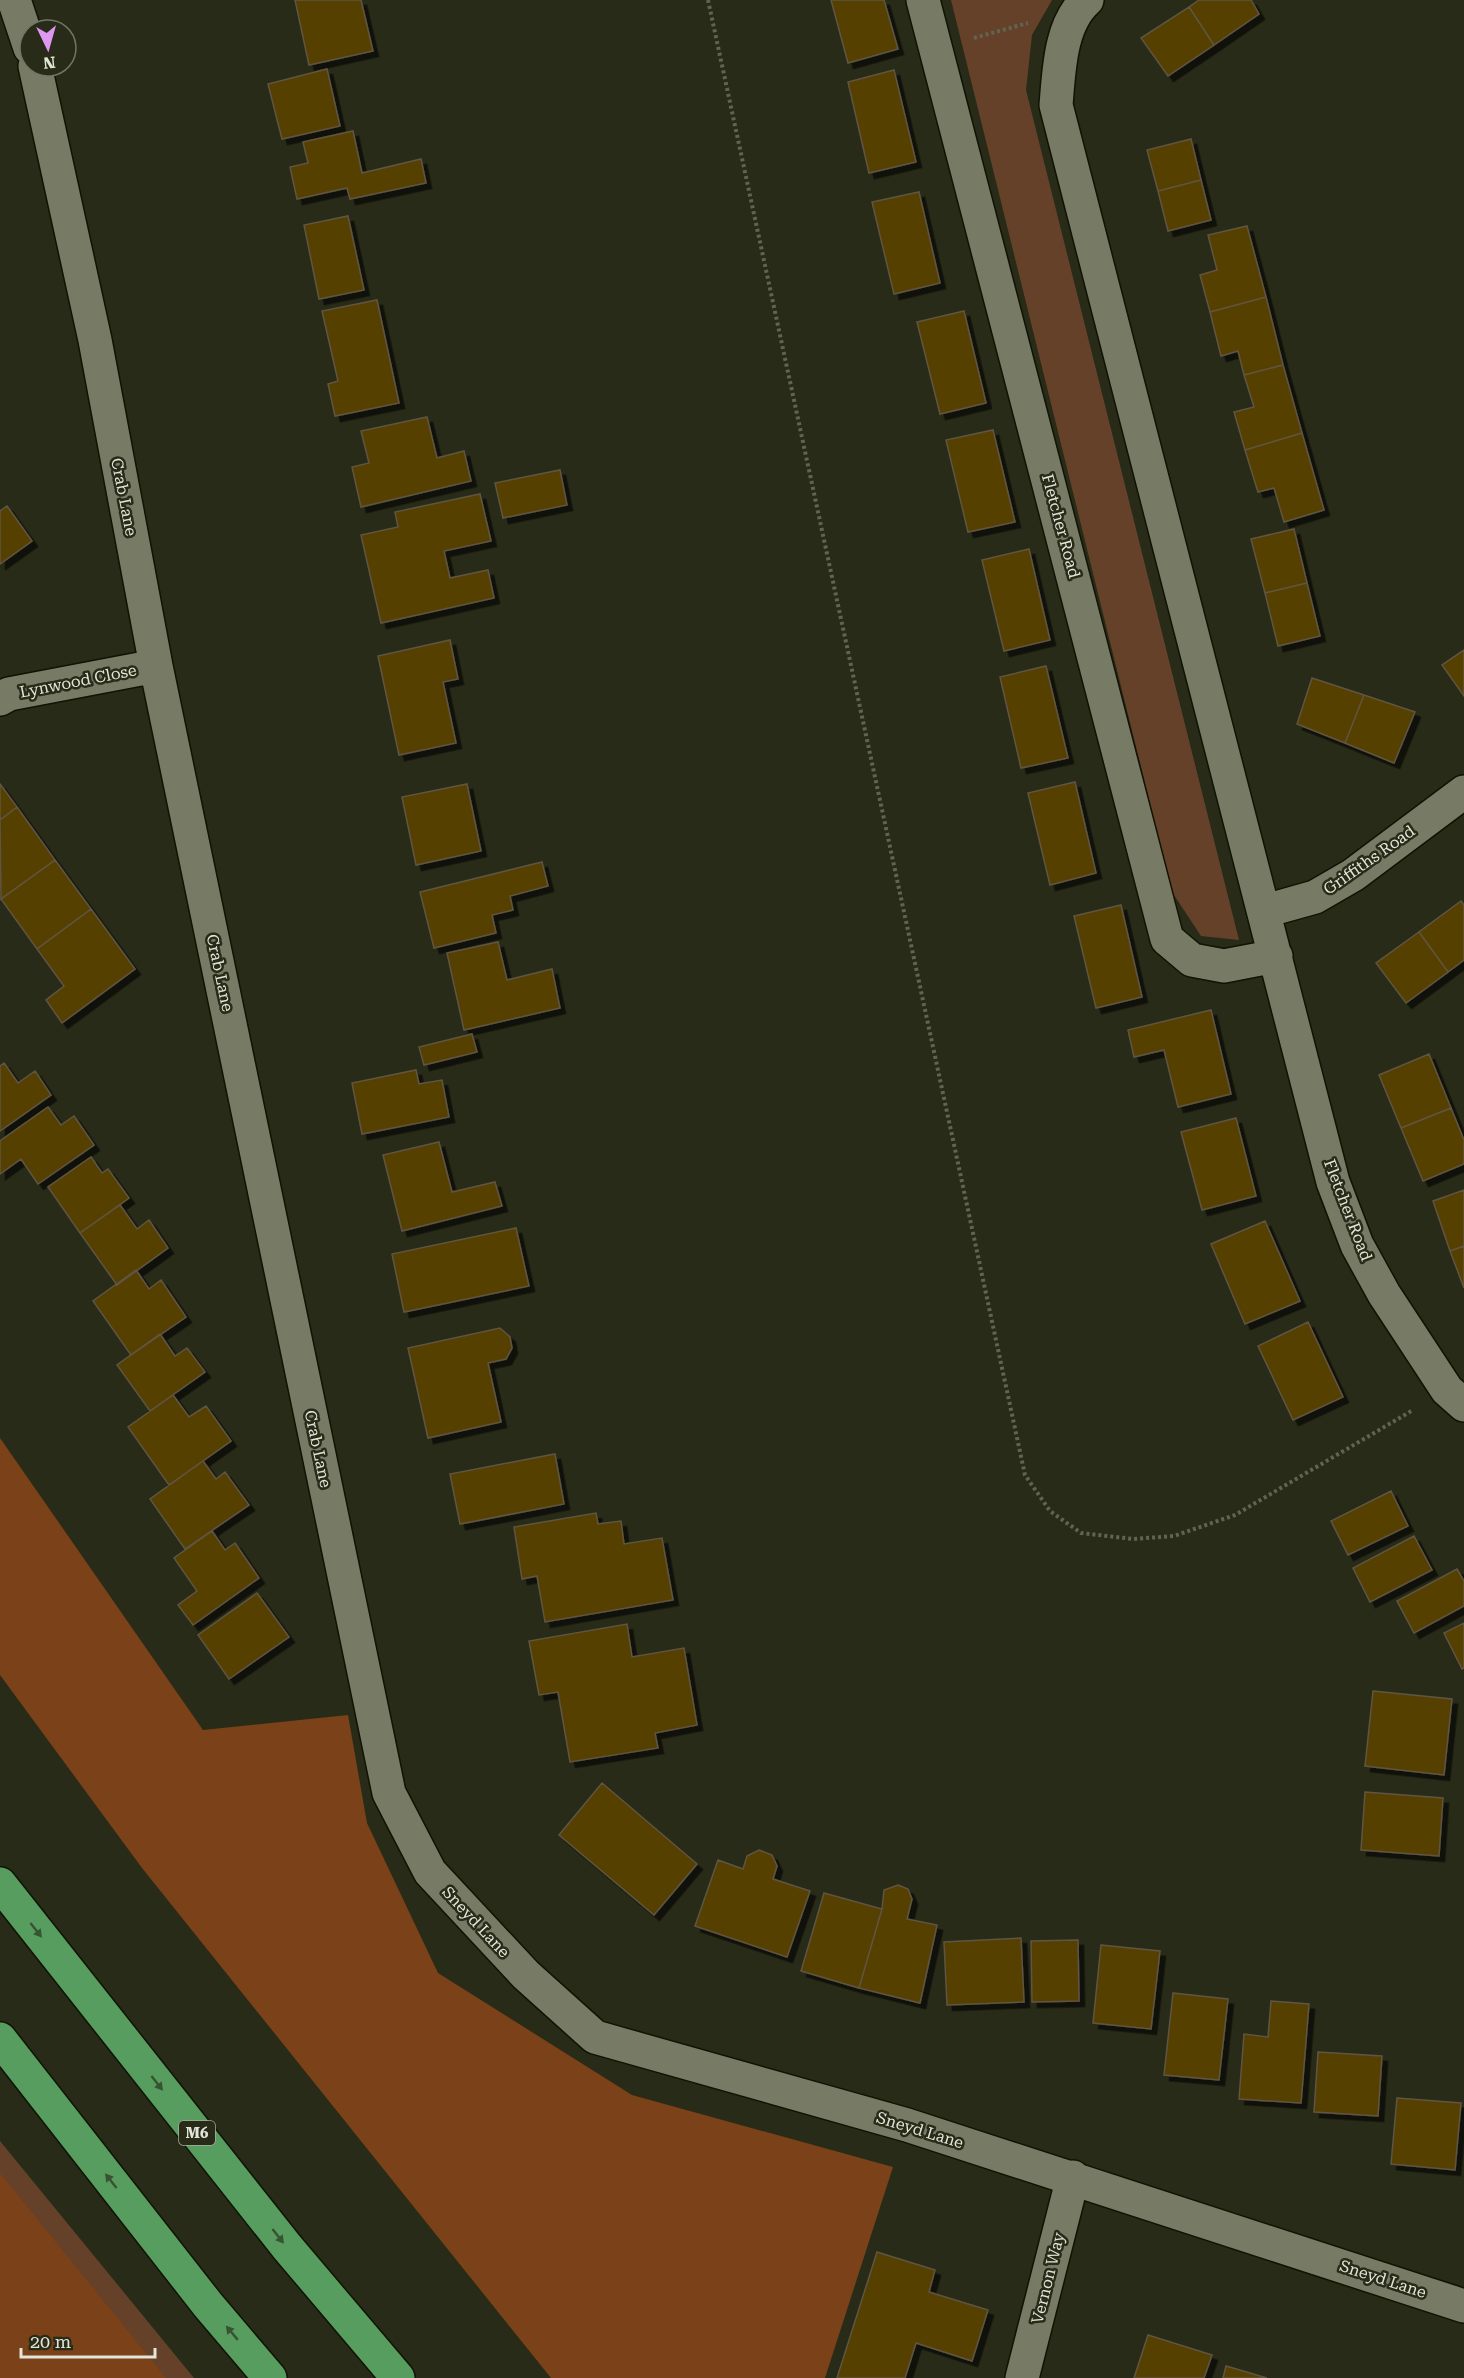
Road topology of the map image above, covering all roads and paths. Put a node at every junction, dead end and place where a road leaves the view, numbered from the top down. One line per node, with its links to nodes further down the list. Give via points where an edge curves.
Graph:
1 (14, 0): 5 (street)
2 (708, 0): 13 (path, via 1025,1475 1050,1511 1081,1533 1133,1539 1174,1536 1234,1515)
3 (923, 0): 6 (street, Fletcher Road)
4 (1082, 4): 6 (path); 11 (street, Fletcher Road, via 1061,55 1056,105)
5 (20, 18)
6 (937, 49): 12 (street, Fletcher Road, via 1167,939 1192,960 1224,966)
7 (38, 78): 8 (street, Crab Lane, via 95,340)
8 (156, 666): 9 (street, Lynwood Close, via 9,694); 14 (street, Crab Lane, via 389,1793)
9 (0, 699)
10 (1464, 792): 11 (street, Griffiths Road, via 1353,875 1315,897)
11 (1264, 912): 12 (street, Fletcher Road)
12 (1276, 956): 13 (street, Fletcher Road, via 1334,1182 1358,1245 1384,1294)
13 (1456, 1398)
14 (430, 1872): 17 (street, Sneyd Lane, via 526,1975 595,2037 907,2125)
15 (0, 1884): 20 (highway, M6, one-way to 20, via 287,2247)
16 (0, 2039): 19 (highway, one-way to 16, via 208,2305)
17 (1073, 2177): 18 (street, Sneyd Lane); 21 (street, Vernon Way)
18 (1464, 2306)
19 (270, 2378)
20 (398, 2378)
21 (1022, 2378)

